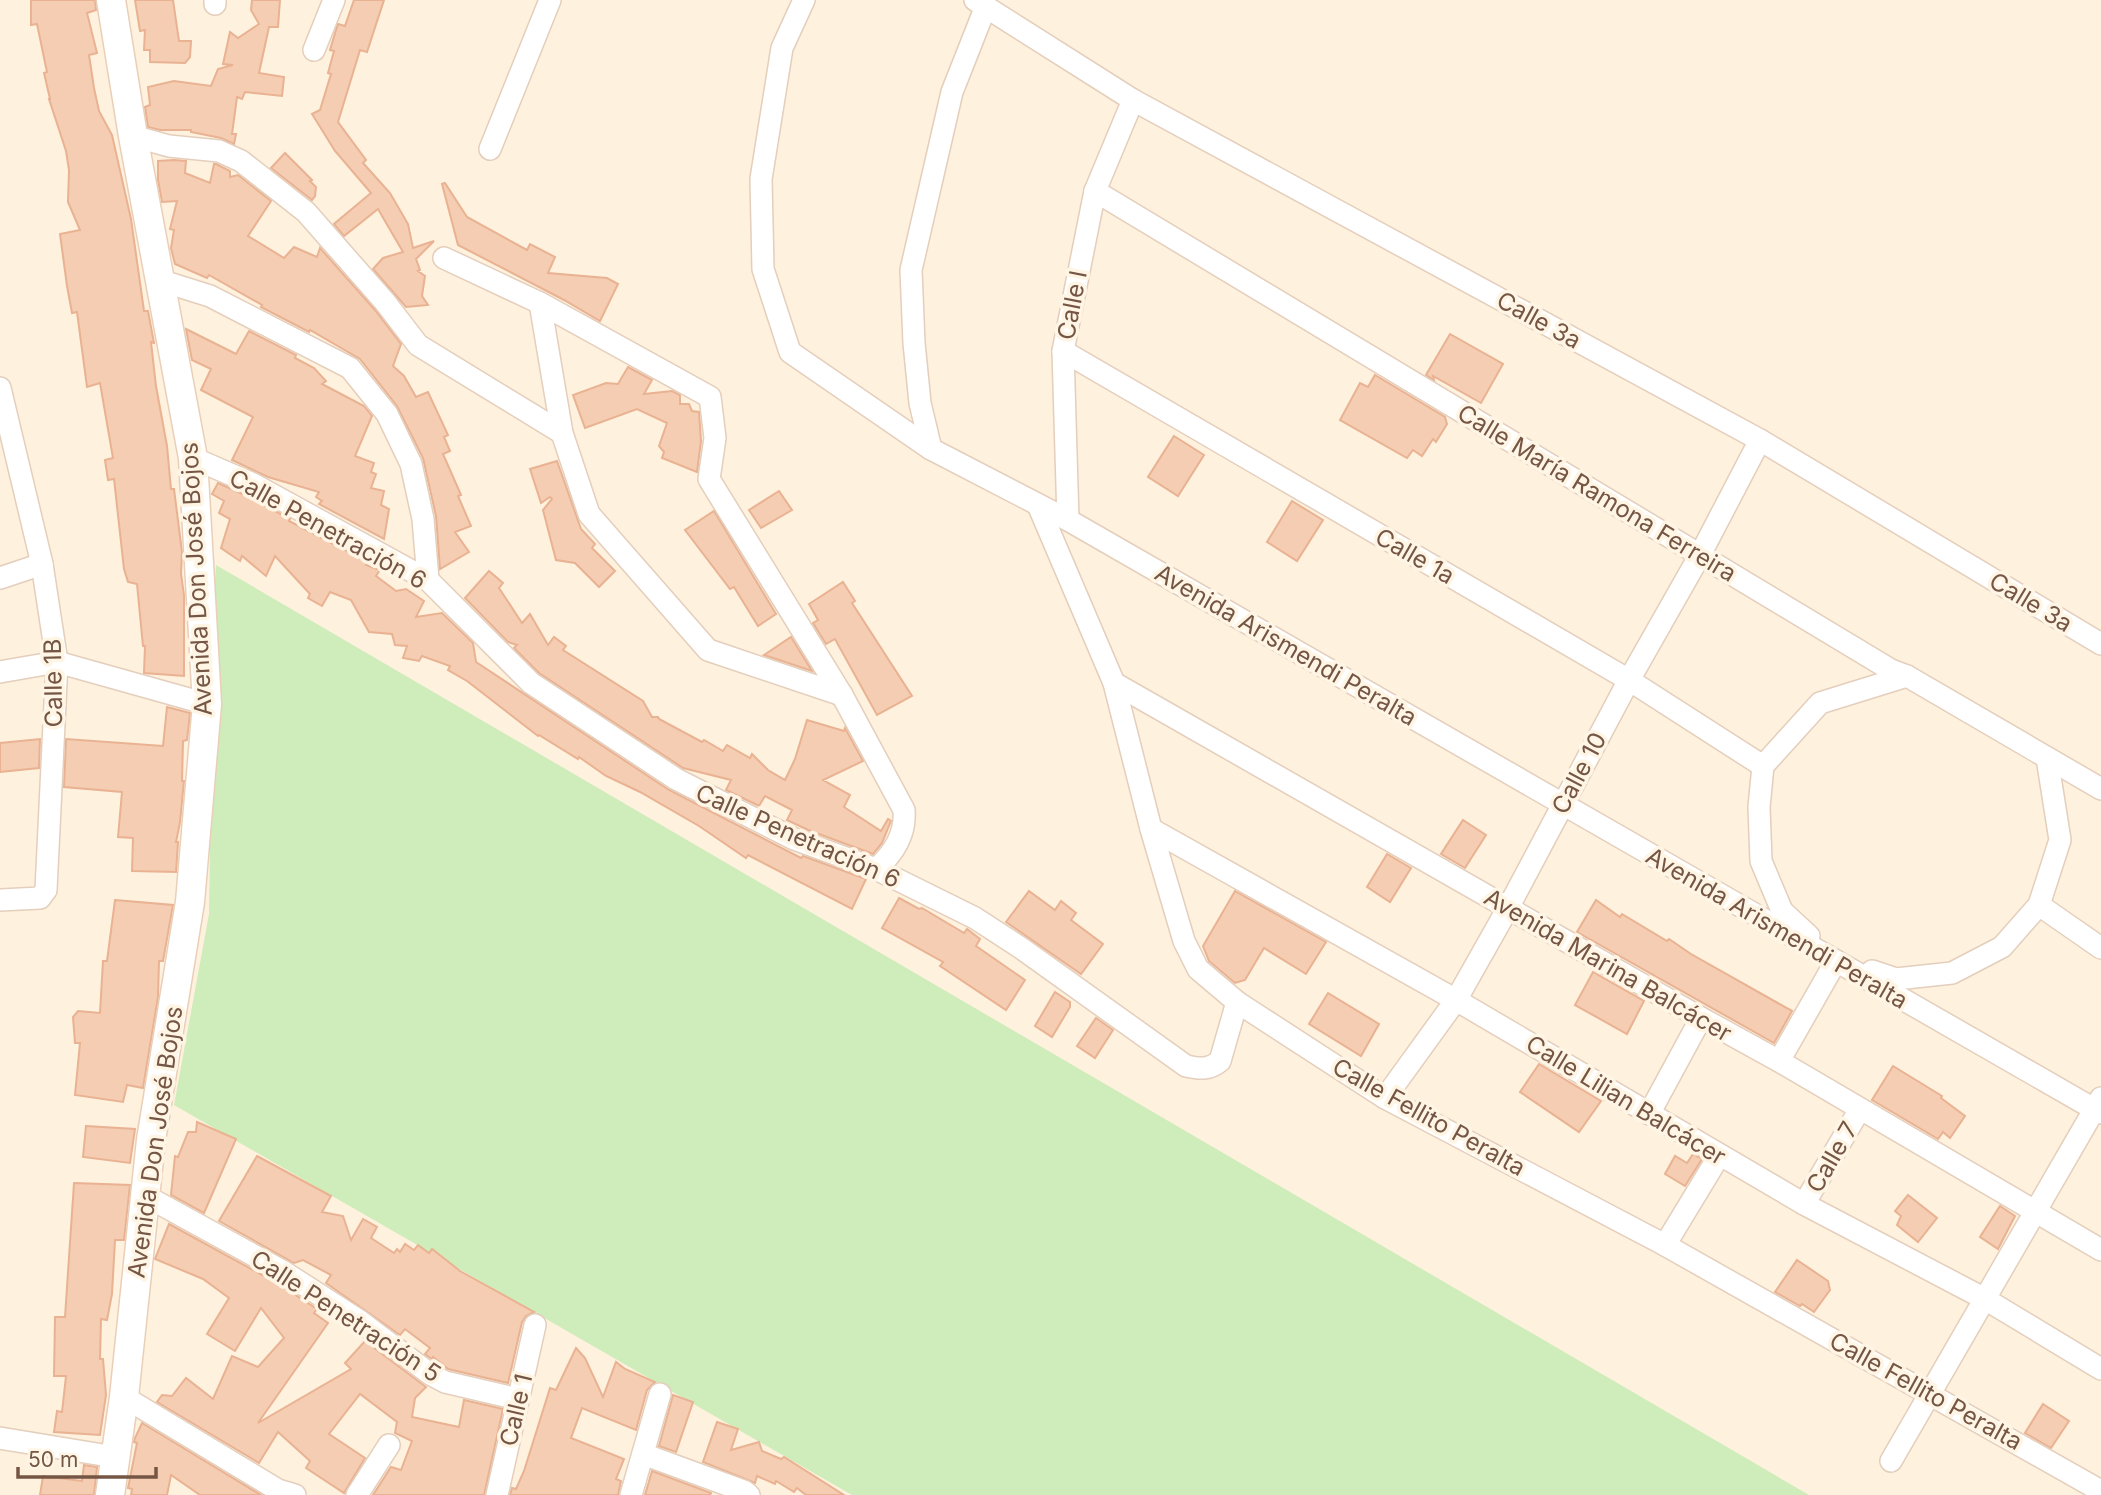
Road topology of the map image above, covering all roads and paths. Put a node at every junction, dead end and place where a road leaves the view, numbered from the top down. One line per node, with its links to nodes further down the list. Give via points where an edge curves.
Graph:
1 (111, 0): 8 (street, Avenida Don José Bojos)
2 (334, 0): 6 (street)
3 (550, 0): 9 (street)
4 (804, 0): 18 (street, Avenida Arismendi Peralta, via 782,48 761,179 763,269 790,352)
5 (980, 3): 7 (street, Calle 3a); 18 (street, via 952,92 911,270 919,403)
6 (314, 50)
7 (1133, 100): 10 (street, Calle I); 17 (street, Calle 3a)
8 (133, 136): 12 (street, Avenida Don José Bojos); 16 (street, via 169,146 219,151 241,161 306,212 418,345)
9 (490, 149)
10 (1095, 191): 14 (street, Calle I); 22 (street, Calle María Ramona Ferreira)
11 (444, 258): 13 (street)
12 (159, 281): 19 (street, Avenida Don José Bojos); 25 (street, via 210,296 349,368 387,415 411,464 423,519)
13 (540, 303): 16 (street); 32 (street, via 710,397 715,438 709,479)
14 (1063, 351): 21 (street, Calle I); 30 (street, Calle 1a)
15 (0, 388): 23 (street, Calle 1B)
16 (562, 433): 32 (street, via 589,514 708,650)
17 (1760, 440): 22 (street, Calle 10); 26 (street, Calle 3a)
18 (931, 449): 20 (street, Avenida Arismendi Peralta)
19 (193, 458): 25 (street, Calle Penetración 6, via 253,484); 33 (street, Avenida Don José Bojos)
20 (1038, 505): 21 (street, Avenida Arismendi Peralta); 31 (street, Calle Fellito Peralta)
21 (1068, 520): 37 (street, Avenida Arismendi Peralta)
22 (1700, 555): 29 (street, Calle María Ramona Ferreira); 30 (street, Calle 10)
23 (42, 564): 24 (street); 27 (street, Calle 1B)
24 (0, 578)
25 (428, 580): 39 (street, Calle Penetración 6, via 531,683 676,779 794,839)
26 (2101, 645)
27 (57, 662): 28 (street); 33 (street); 40 (street, Calle 1B, via 46,890 40,898)
28 (0, 672)
29 (1907, 676): 34 (street, Calle María Ramona Ferreira); 35 (street, via 1820,703)
30 (1629, 680): 35 (street, Calle 1a); 37 (street, Calle 10)
31 (1114, 683): 38 (street, Calle Fellito Peralta); 42 (street, Avenida Marina Balcácer)
32 (842, 695): 39 (street, via 904,810 898,842)
33 (207, 704): 54 (street, Avenida Don José Bojos, via 190,902)
34 (2047, 758): 36 (street, Calle María Ramona Ferreira); 41 (street, via 2060,840)
35 (1763, 766): 44 (street, via 1761,861 1783,911)
36 (2101, 789)
37 (1562, 805): 42 (street, Calle 10); 44 (street, Avenida Arismendi Peralta)
38 (1151, 829): 45 (street, Calle Lilian Balcácer); 46 (street, Calle Fellito Peralta, via 1190,956 1198,969)
39 (876, 869): 46 (street, Calle Penetración 6, via 975,918 1186,1066 1212,1068 1220,1061)
40 (0, 900)
41 (2039, 905): 43 (street); 44 (street, via 2002,947 1952,973 1896,979)
42 (1508, 908): 45 (street, Calle 10); 47 (street, Avenida Marina Balcácer)
43 (2101, 948)
44 (1836, 961): 48 (street); 50 (street, Avenida Arismendi Peralta)
45 (1456, 1000): 49 (street, Calle 10); 52 (street, Calle Lilian Balcácer)
46 (1237, 1002): 49 (street, Calle Fellito Peralta)
47 (1701, 1018): 48 (street, Avenida Marina Balcácer); 52 (street)
48 (1779, 1061): 51 (street, Avenida Marina Balcácer)
49 (1385, 1098): 57 (street, Calle Fellito Peralta)
50 (2099, 1106): 56 (street)
51 (1860, 1109): 55 (street, Calle 7); 56 (street, Avenida Marina Balcácer)
52 (1649, 1114): 53 (street, Calle Lilian Balcácer)
53 (1719, 1156): 55 (street, Calle Lilian Balcácer); 57 (street)
54 (144, 1195): 64 (street, Avenida Don José Bojos); 65 (street, Calle Penetración 5, via 284,1272 430,1374 445,1382)
55 (1804, 1204): 59 (street, Calle Lilian Balcácer)
56 (2035, 1212): 58 (street, Avenida Marina Balcácer); 59 (street)
57 (1665, 1245): 63 (street, Calle Fellito Peralta)
58 (2101, 1250)
59 (1985, 1299): 61 (street, Calle Lilian Balcácer); 63 (street)
60 (535, 1325): 65 (street, Calle 1)
61 (2101, 1369)
62 (660, 1394): 68 (street)
63 (1931, 1394): 70 (street); 71 (street, Calle Fellito Peralta)
64 (124, 1397): 69 (street, Avenida Don José Bojos); 73 (street, via 278,1490)
65 (518, 1399): 75 (street, Calle 1)
66 (0, 1438): 69 (street)
67 (389, 1445): 74 (street)
68 (643, 1454): 76 (street); 77 (street)
69 (115, 1457): 72 (street, Avenida Don José Bojos)
70 (1891, 1461)
71 (2101, 1490)
72 (110, 1495)
73 (295, 1495)
74 (357, 1495)
75 (497, 1495)
76 (632, 1495)
77 (749, 1495)

